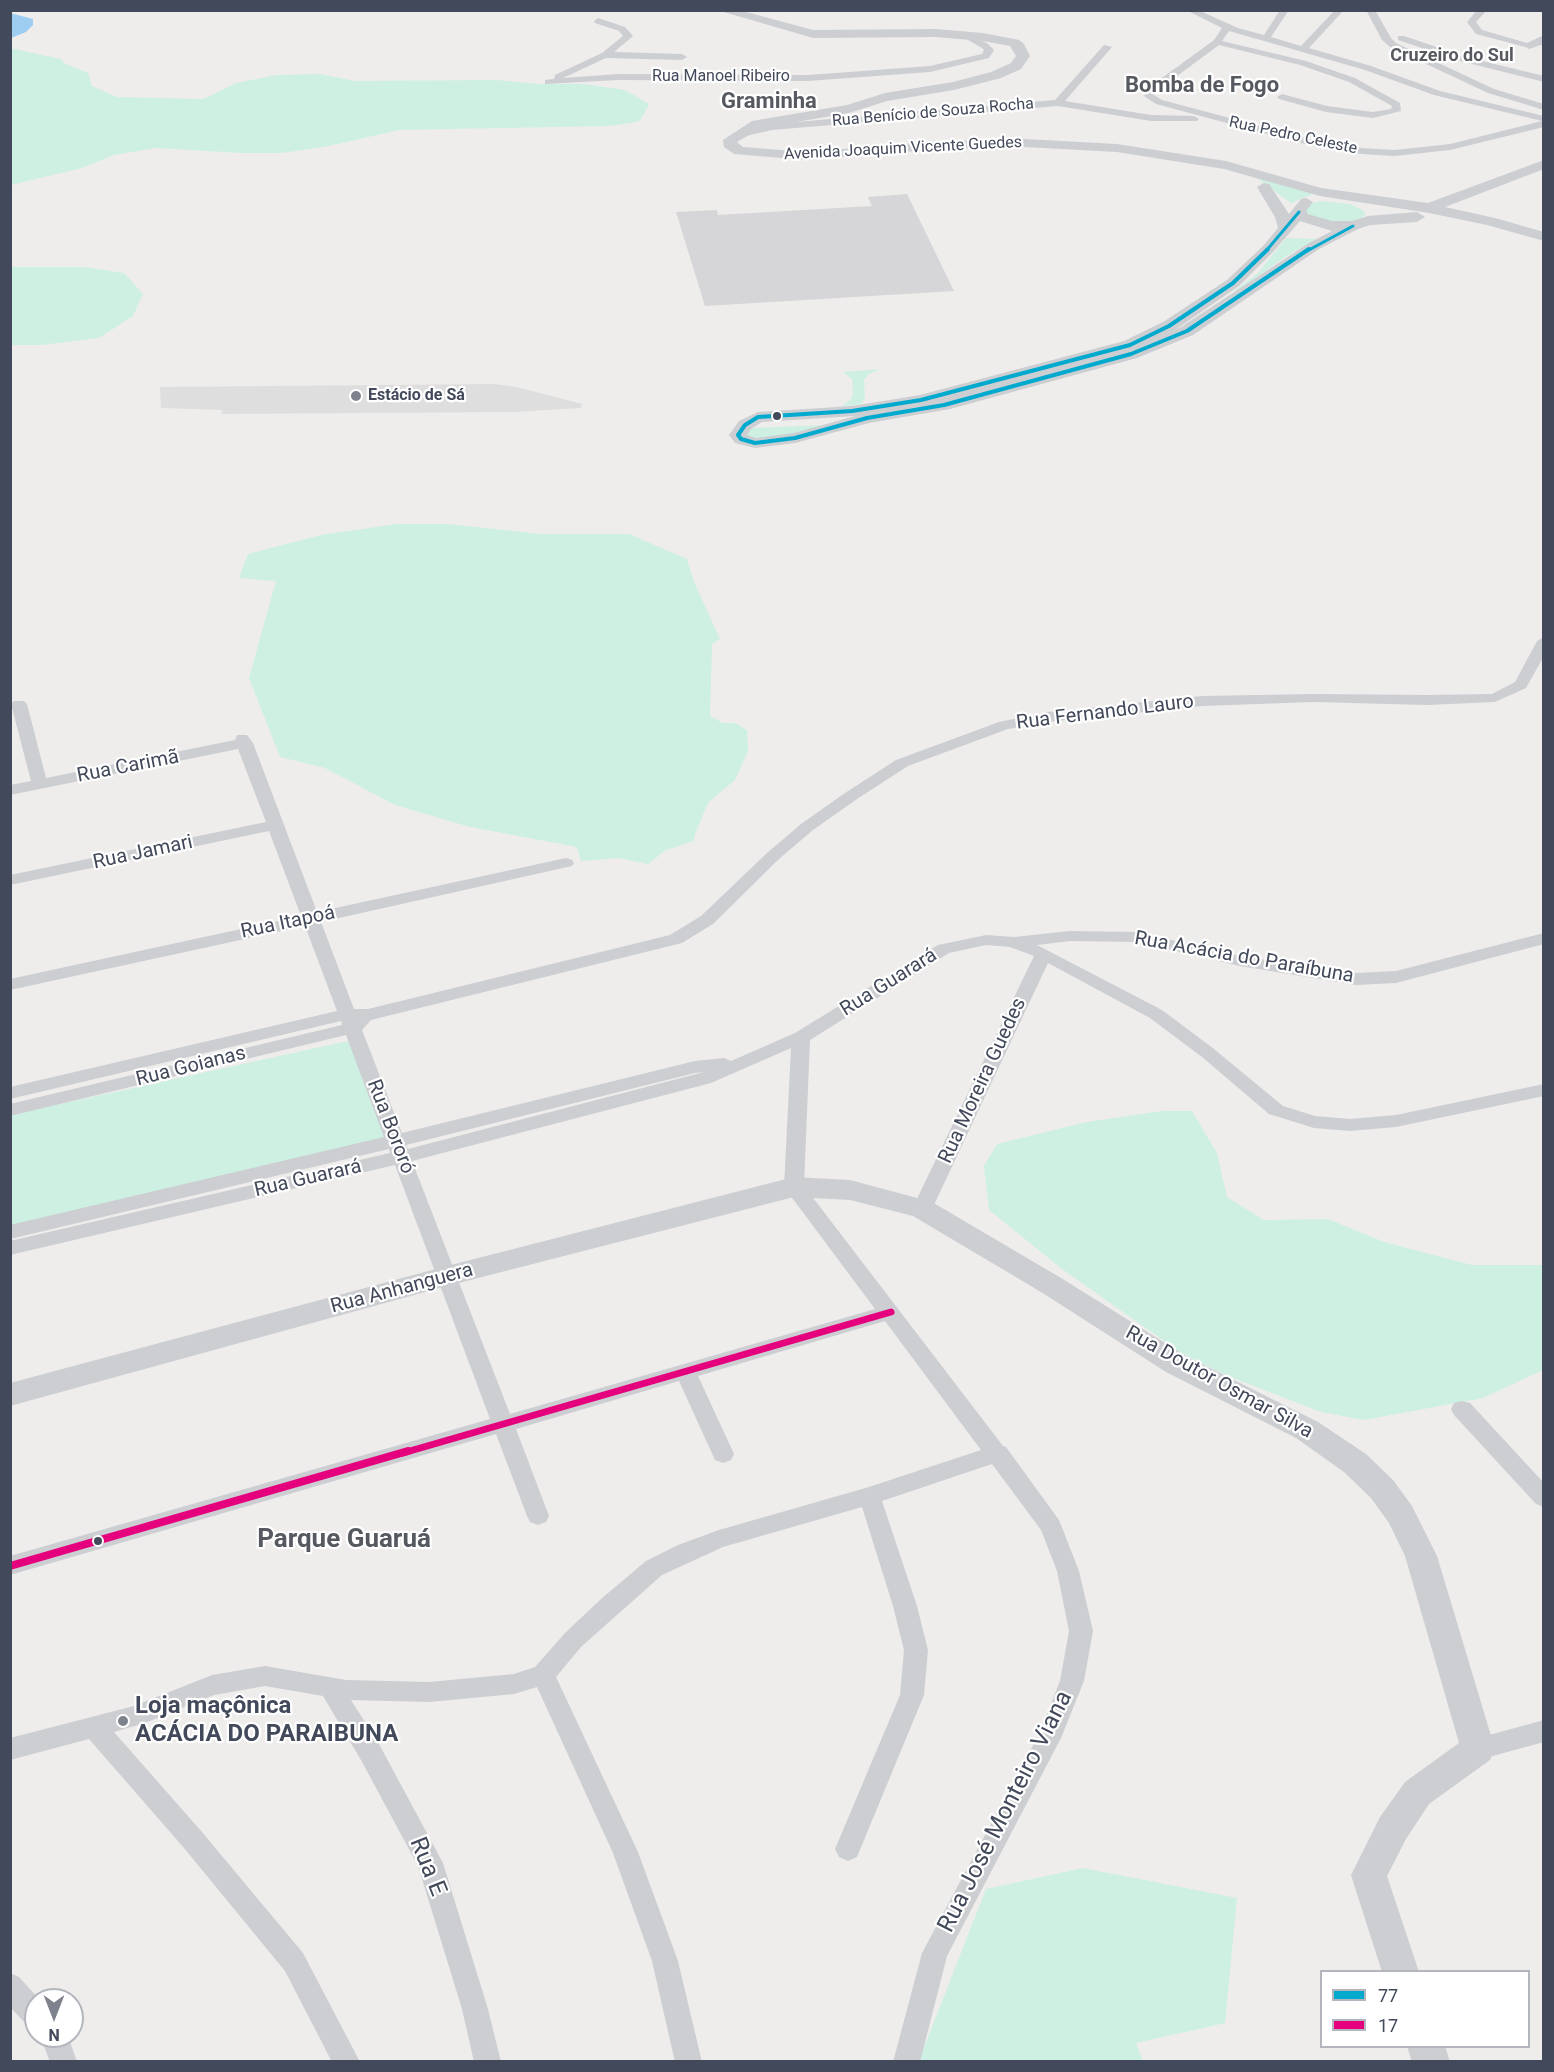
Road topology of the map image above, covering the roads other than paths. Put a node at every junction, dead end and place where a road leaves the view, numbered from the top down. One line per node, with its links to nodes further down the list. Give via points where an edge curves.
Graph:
1 (723, 10): 12 (street, Avenida Joaquim Vicente Guedes, via 813,34)
2 (1190, 10): 10 (street)
3 (1203, 10): 10 (street)
4 (1285, 10): 14 (street)
5 (1340, 10): 19 (street)
6 (1370, 10): 11 (street)
7 (1497, 10): 8 (street)
8 (1482, 12): 16 (street, via 1471,22 1479,32)
9 (598, 21): 20 (street, Rua Manoel Ribeiro, via 628,34)
10 (1226, 26): 14 (street); 15 (street, Rua Pedro Celeste)
11 (1382, 32): 22 (street, via 1463,59); 25 (street, via 1393,45 1491,91)
12 (966, 35): 20 (street, Rua Manoel Ribeiro, via 985,46 986,56 930,69 808,78 629,77 548,82); 29 (street, Avenida Joaquim Vicente Guedes, via 1014,44 1023,56 1016,66 996,75 885,97 849,109 774,119)
13 (1544, 39): 16 (street)
14 (1265, 40): 19 (street)
15 (1217, 42): 23 (street, via 1304,63 1352,80 1398,105 1396,111 1373,115 1326,109); 27 (street, Rua Pedro Celeste, via 1154,88 1149,96)
16 (1529, 45): 18 (street)
17 (1107, 46): 24 (street)
18 (1544, 48)
19 (1302, 50): 26 (street, via 1437,93)
20 (605, 55): 21 (street)
21 (682, 57)
22 (1544, 79)
23 (1282, 97)
24 (1058, 103): 27 (street, Rua Benício de Souza Rocha, via 1151,118); 29 (street, Rua Benício de Souza Rocha, via 772,127)
25 (1544, 107)
26 (1544, 119)
27 (1220, 120): 28 (street, Rua Pedro Celeste, via 1339,147 1395,153 1450,147)
28 (1544, 124)
29 (737, 135): 30 (street, Avenida Joaquim Vicente Guedes, via 729,144 732,148 765,154 806,156 1024,143 1117,148)
30 (1200, 160): 32 (street, Avenida Joaquim Vicente Guedes); 33 (street, Avenida Joaquim Vicente Guedes)
31 (1544, 164): 37 (street)
32 (1264, 187): 36 (street, Avenida Joaquim Vicente Guedes); 39 (street, via 1283,217)
33 (1320, 192): 34 (street); 35 (street, Avenida Joaquim Vicente Guedes)
34 (1343, 199): 35 (street); 36 (street, via 1310,200); 38 (street, via 1369,208 1372,217)
35 (1365, 199): 37 (street, Avenida Joaquim Vicente Guedes)
36 (1298, 211): 38 (street, Avenida Joaquim Vicente Guedes, via 1310,221); 39 (street)
37 (1433, 213): 38 (street); 38 (street); 40 (street, via 1490,221); 41 (street)
38 (1350, 229): 39 (street); 42 (street, via 1268,275 1187,331 1160,344 944,405)
39 (1282, 231): 42 (street, via 1233,282 1158,332 1130,345 952,392)
40 (1544, 237)
41 (1544, 242)
42 (869, 407): 42 (street, via 758,417 738,435 748,442 795,438)
43 (1544, 641): 53 (street, Rua Fernando Lauro, via 1521,685 1495,698 1202,701 1004,725 902,763 851,796 773,856 707,920)
44 (19, 704): 46 (street)
45 (244, 740): 46 (street, Rua Carimã); 48 (street, Rua Bororó)
46 (40, 784): 47 (street, Rua Carimã)
47 (10, 790)
48 (276, 825): 50 (street, Rua Jamari); 51 (street, Rua Bororó)
49 (566, 863): 51 (street, Rua Itapoá)
50 (10, 880)
51 (311, 918): 56 (street, Rua Itapoá); 57 (street, Rua Bororó)
52 (1544, 938): 54 (street, Rua Acácia do Paraíbuna, via 1395,977 1356,979 1240,961 1137,937 1070,936)
53 (676, 939): 57 (street, Rua Goianas)
54 (1012, 942): 55 (street, Rua Guarará); 58 (street, Rua Guarará, via 986,940 944,949)
55 (1044, 954): 59 (street, Rua Guarará, via 1156,1014 1276,1110 1314,1122 1350,1125 1396,1121); 64 (street, Rua Moreira Guedes)
56 (10, 985)
57 (350, 1021): 60 (street, Rua Goianas); 61 (street, Rua Goianas); 62 (street, Rua Bororó)
58 (801, 1037): 62 (street, Rua Guarará, via 741,1062 695,1067 615,1094); 63 (street)
59 (1544, 1090)
60 (10, 1093)
61 (10, 1110)
62 (399, 1149): 65 (street, Rua Guarará); 68 (street, Rua Bororó)
63 (794, 1187): 64 (street, Rua Doutor Osmar Silva, via 850,1190); 68 (street, Rua Anhanguera); 69 (street, Rua José Monteiro Viana)
64 (922, 1209): 85 (street, Rua Doutor Osmar Silva, via 1176,1364 1307,1430 1355,1462 1401,1515 1421,1556)
65 (96, 1220): 66 (street, Rua Guarará); 67 (street, Rua Guarará)
66 (10, 1232)
67 (10, 1248)
68 (447, 1276): 71 (street, Rua Anhanguera); 73 (street, Rua Bororó)
69 (891, 1312): 70 (street); 75 (street, Rua José Monteiro Viana)
70 (686, 1371): 73 (street); 74 (street)
71 (10, 1395)
72 (1462, 1409): 77 (street)
73 (503, 1424): 78 (street, Rua Bororó); 79 (street)
74 (723, 1454)
75 (999, 1454): 76 (street); 93 (street, Rua José Monteiro Viana, via 1051,1526 1068,1571 1082,1631 1072,1681 1049,1738 935,1953)
76 (869, 1496): 80 (street, via 719,1539 654,1568 573,1640); 86 (street, via 916,1650 912,1695)
77 (1544, 1498)
78 (538, 1516)
79 (10, 1566)
80 (543, 1675): 81 (street, via 514,1684 429,1692); 92 (street, via 625,1852 665,1961)
81 (330, 1687): 82 (street, via 265,1676 212,1685 136,1716); 91 (street, Rua E, via 430,1863)
82 (94, 1727): 84 (street); 90 (street, via 294,1962)
83 (1544, 1731): 85 (street)
84 (10, 1749)
85 (1478, 1749): 87 (street, via 1417,1793 1393,1828 1369,1875)
86 (848, 1849)
87 (1401, 1970)
88 (10, 1986): 89 (street)
89 (24, 2002)
90 (347, 2061)
91 (488, 2061)
92 (689, 2061)
93 (906, 2061)

